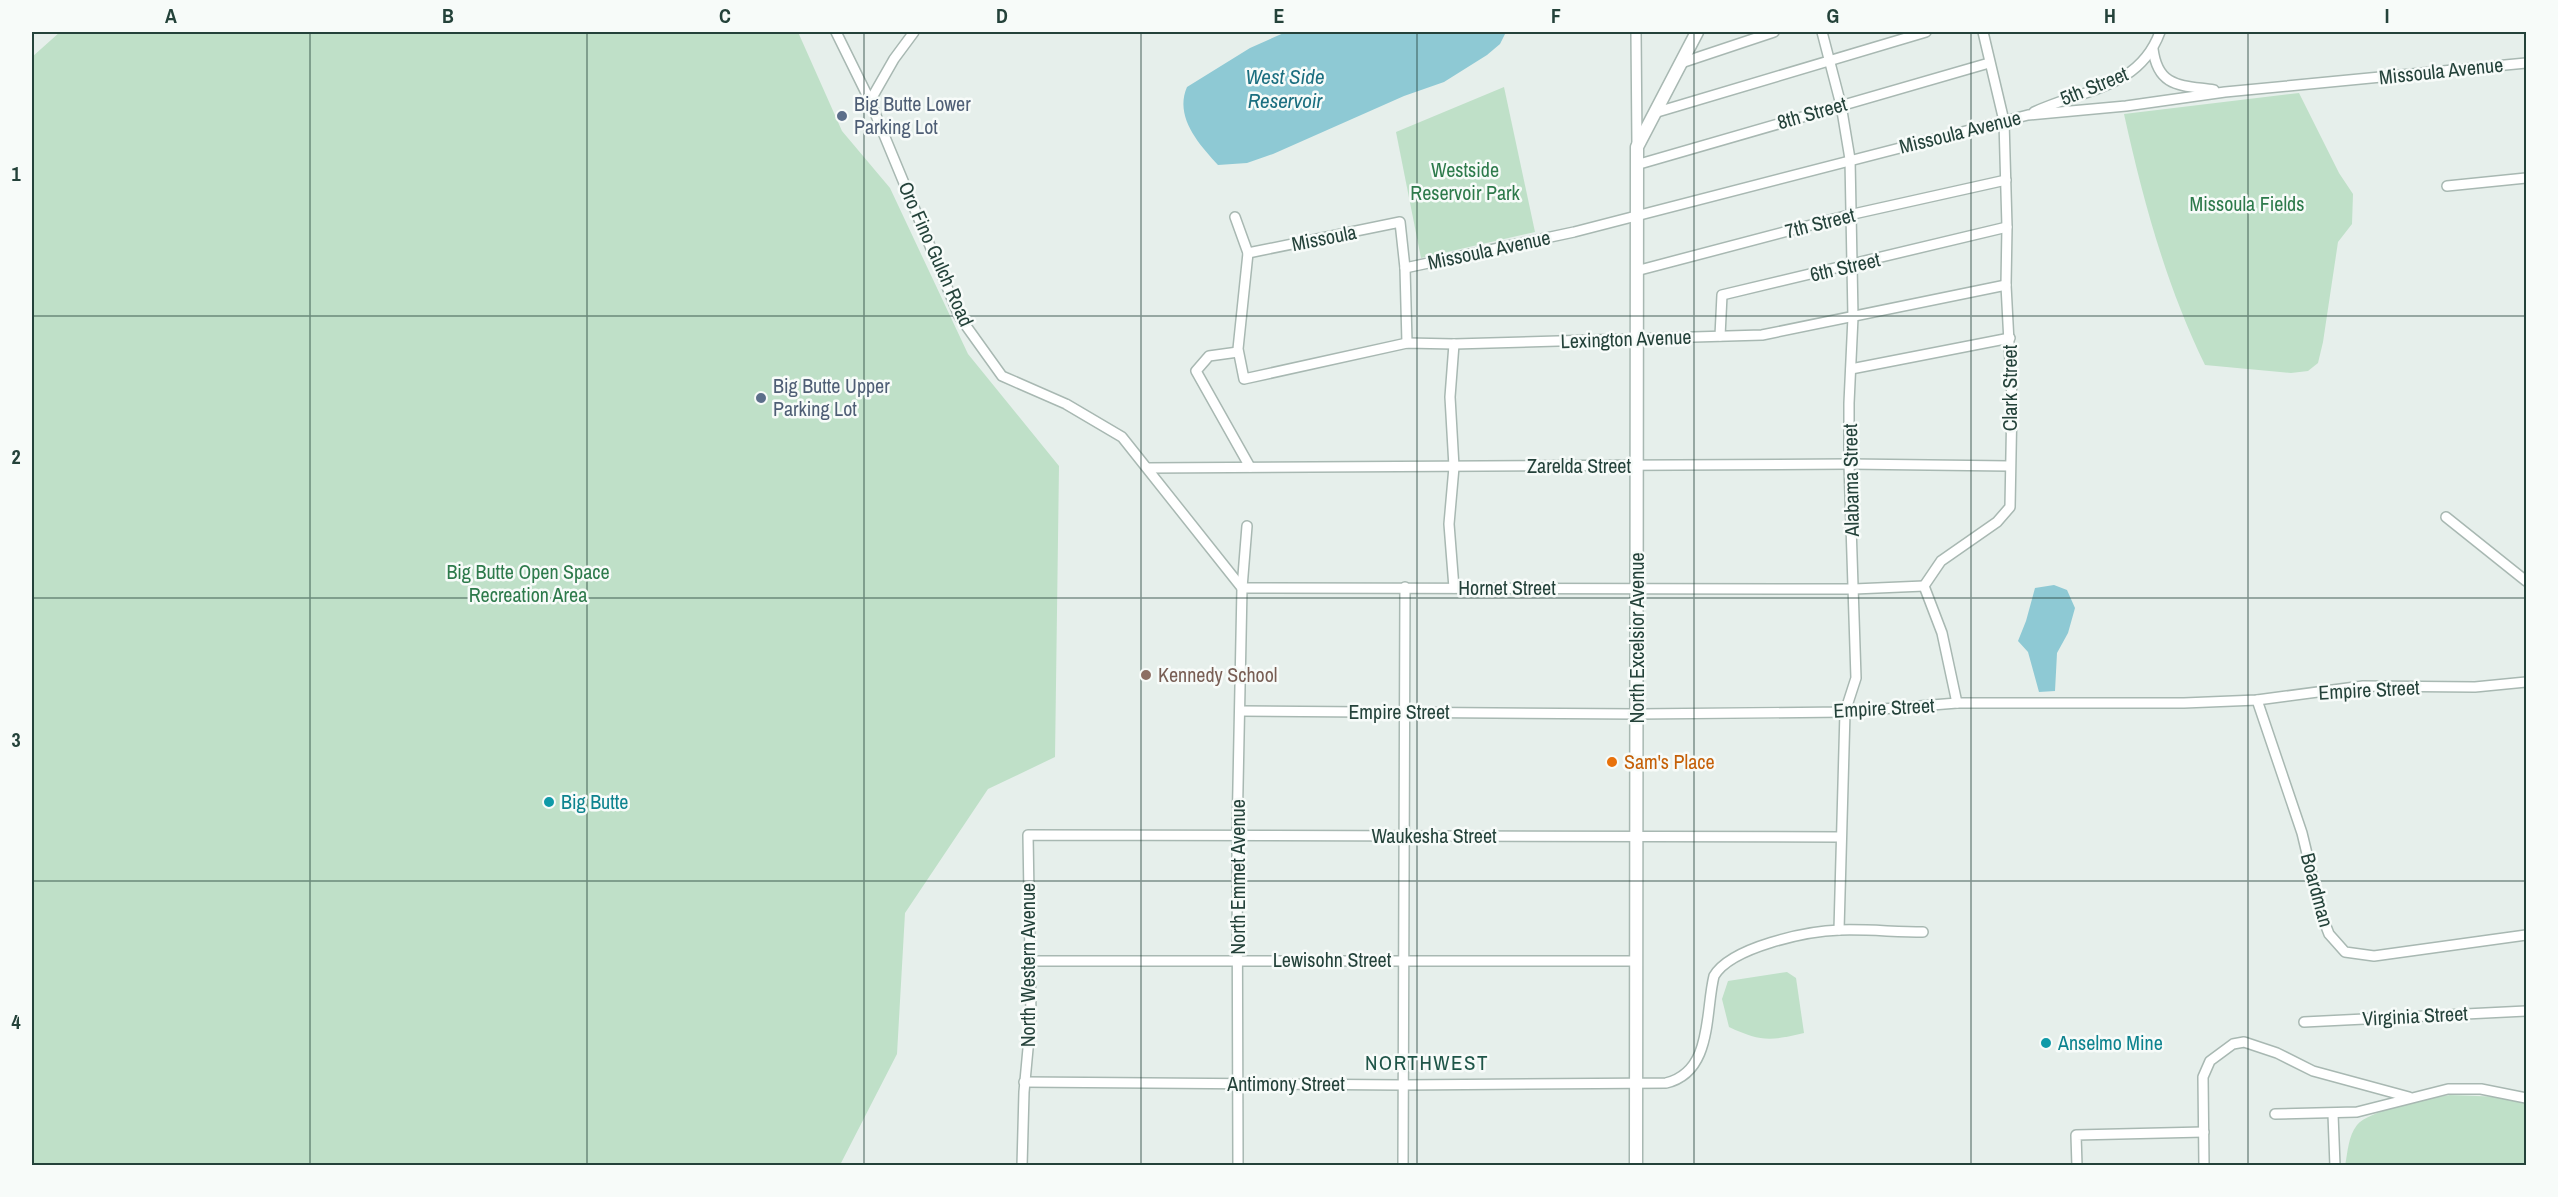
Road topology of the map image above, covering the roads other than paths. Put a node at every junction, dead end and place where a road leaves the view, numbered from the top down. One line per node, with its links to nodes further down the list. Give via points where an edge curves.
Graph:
1 (836, 32): 16 (street, Oro Fino Gulch Road)
2 (914, 32): 16 (street)
3 (1636, 32): 21 (street)
4 (1697, 32): 12 (street)
5 (1774, 32): 12 (street)
6 (1822, 32): 11 (street, Alabama Street)
7 (1926, 32): 11 (street)
8 (1983, 32): 13 (street, Clark Street)
9 (2160, 32): 10 (street, 5th Street)
10 (2153, 49): 15 (street, 5th Street, via 2160,74 2178,84); 19 (street, 5th Street, via 2136,69 2112,83)
11 (1829, 62): 17 (street, Alabama Street); 18 (street)
12 (1680, 63): 18 (street)
13 (1989, 63): 17 (street, 8th Street); 20 (street, Clark Street)
14 (2526, 63): 15 (street, Missoula Avenue)
15 (2225, 92): 19 (street, Missoula Avenue)
16 (870, 101): 49 (street, Oro Fino Gulch Road, via 959,316 1002,376 1066,404 1122,437)
17 (1841, 105): 22 (street, Alabama Street); 23 (street, 8th Street)
18 (1654, 113): 21 (street)
19 (2028, 115): 20 (street, Missoula Avenue)
20 (2004, 121): 22 (street, Missoula Avenue); 25 (street, Clark Street)
21 (1637, 147): 23 (street, North Excelsior Avenue)
22 (1850, 159): 27 (street, Alabama Street); 28 (street, Missoula Avenue)
23 (1636, 165): 28 (street, North Excelsior Avenue)
24 (2526, 178): 26 (street)
25 (2006, 180): 27 (street, 7th Street); 30 (street, Clark Street)
26 (2447, 186)
27 (1849, 215): 32 (street, Alabama Street); 34 (street, 7th Street)
28 (1636, 216): 33 (street, Missoula Avenue); 34 (street, North Excelsior Avenue)
29 (1235, 217): 31 (street)
30 (2007, 227): 32 (street, 6th Street); 35 (street, Clark Street)
31 (1248, 253): 33 (street, Missoula, via 1400,222); 42 (street)
32 (1853, 266): 36 (street, Alabama Street); 37 (street, 6th Street, via 1722,296)
33 (1405, 268): 40 (street)
34 (1636, 271): 38 (street, North Excelsior Avenue)
35 (2006, 285): 36 (street, Lexington Avenue); 39 (street, Clark Street)
36 (1853, 317): 37 (street, Lexington Avenue, via 1762,335); 43 (street, Alabama Street)
37 (1720, 336): 38 (street, Lexington Avenue)
38 (1637, 338): 41 (street, Lexington Avenue); 45 (street, North Excelsior Avenue)
39 (2010, 338): 43 (street); 46 (street, Clark Street)
40 (1407, 343): 41 (street, Lexington Avenue); 42 (street, Lexington Avenue, via 1244,379)
41 (1454, 344): 48 (street, via 1450,397)
42 (1238, 352): 47 (street, via 1209,356 1197,370)
43 (1851, 369): 44 (street, Alabama Street)
44 (1849, 464): 45 (street, Zarelda Street); 46 (street, Zarelda Street); 58 (street, Alabama Street)
45 (1636, 466): 48 (street, Zarelda Street); 57 (street, North Excelsior Avenue)
46 (2009, 466): 53 (street, Clark Street, via 2010,507 1997,522 1941,561)
47 (1250, 467): 48 (street, Zarelda Street); 49 (street, Zarelda Street)
48 (1454, 467): 56 (street, via 1449,524)
49 (1148, 468): 55 (street)
50 (2446, 517): 52 (street)
51 (1247, 526): 55 (street, North Emmet Avenue)
52 (2526, 581)
53 (1924, 586): 58 (street, Hornet Street); 61 (street, via 1942,633)
54 (1405, 587): 55 (street, Hornet Street); 56 (street, Hornet Street); 63 (street)
55 (1242, 588): 62 (street, North Emmet Avenue)
56 (1454, 588): 57 (street, Hornet Street)
57 (1637, 588): 58 (street, Hornet Street); 65 (street, North Excelsior Avenue)
58 (1854, 589): 64 (street, Alabama Street, via 1856,678)
59 (2526, 682): 60 (street, Empire Street, via 2475,687 2362,686)
60 (2257, 700): 61 (street, Empire Street); 73 (street, Boardman, via 2302,833 2322,916 2329,934 2345,952 2374,956)
61 (1957, 703): 64 (street, Empire Street)
62 (1241, 711): 63 (street, Empire Street); 66 (street, North Emmet Avenue)
63 (1403, 711): 65 (street, Empire Street); 68 (street)
64 (1845, 712): 65 (street, Empire Street); 69 (street, Alabama Street)
65 (1637, 714): 70 (street, North Excelsior Avenue)
66 (1237, 835): 67 (street, Waukesha Street); 68 (street, Waukesha Street); 74 (street, North Emmet Avenue)
67 (1028, 836): 77 (street, North Western Avenue)
68 (1403, 836): 70 (street, Waukesha Street); 75 (street)
69 (1840, 837): 70 (street, Waukesha Street); 71 (street, Alabama Street)
70 (1637, 838): 76 (street, North Excelsior Avenue)
71 (1839, 930): 72 (street); 83 (street, Antimony Street, via 1732,958 1718,970 1711,987 1706,1036 1687,1072 1673,1082)
72 (1923, 932)
73 (2526, 935)
74 (1237, 960): 75 (street, Lewisohn Street); 77 (street, Lewisohn Street); 81 (street, North Emmet Avenue)
75 (1403, 960): 76 (street, Lewisohn Street); 82 (street)
76 (1635, 961): 83 (street, North Excelsior Avenue)
77 (1029, 962): 80 (street, North Western Avenue, via 1031,1020)
78 (2526, 1011): 79 (street, Virginia Street)
79 (2304, 1022)
80 (1024, 1082): 81 (street, Antimony Street); 89 (street, North Western Avenue)
81 (1238, 1084): 82 (street, Antimony Street); 90 (street, North Emmet Avenue)
82 (1403, 1085): 83 (street, Antimony Street); 91 (street)
83 (1635, 1085): 92 (street, North Excelsior Avenue)
84 (2409, 1097): 85 (street, via 2462,1089); 87 (street, via 2357,1112); 88 (street, via 2313,1071 2244,1042 2223,1050 2210,1061 2203,1077)
85 (2526, 1098)
86 (2275, 1114): 87 (street)
87 (2333, 1114): 95 (street)
88 (2204, 1132): 93 (street, via 2076,1135); 94 (street)
89 (1022, 1166)
90 (1238, 1166)
91 (1403, 1166)
92 (1636, 1166)
93 (2077, 1166)
94 (2204, 1166)
95 (2335, 1166)

